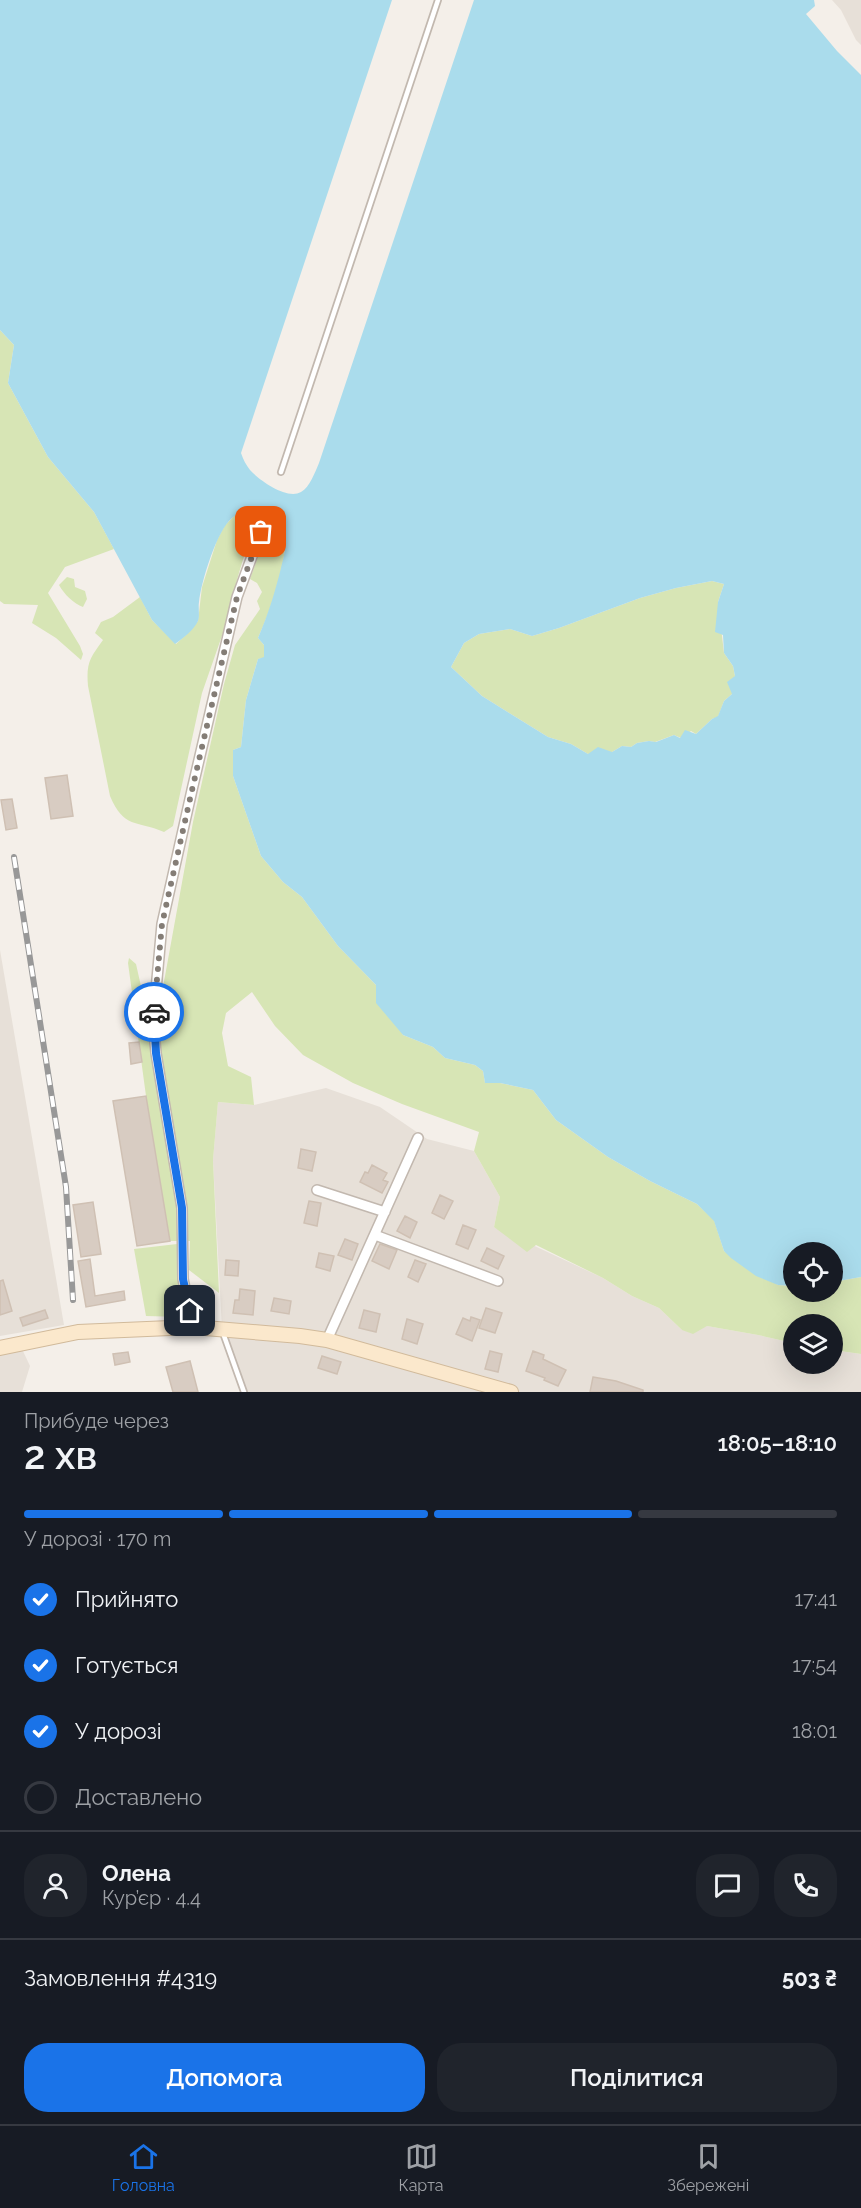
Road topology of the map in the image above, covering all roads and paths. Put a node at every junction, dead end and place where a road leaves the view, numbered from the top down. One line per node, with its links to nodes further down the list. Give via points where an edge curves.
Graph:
1 (438, 0): 2 (lane)
2 (281, 472)
3 (261, 532): 9 (street, via 237,597 162,924 153,1020 182,1208 183,1279)
4 (418, 1138): 6 (street)
5 (317, 1190): 6 (street)
6 (385, 1212): 7 (street)
7 (375, 1235): 8 (street); 11 (street)
8 (498, 1281)
9 (193, 1327): 10 (street); 12 (street, via 78,1332)
10 (222, 1329): 11 (street); 14 (lane)
11 (327, 1340): 13 (street)
12 (0, 1348)
13 (488, 1389): 15 (street)
14 (244, 1392)
15 (511, 1392)

